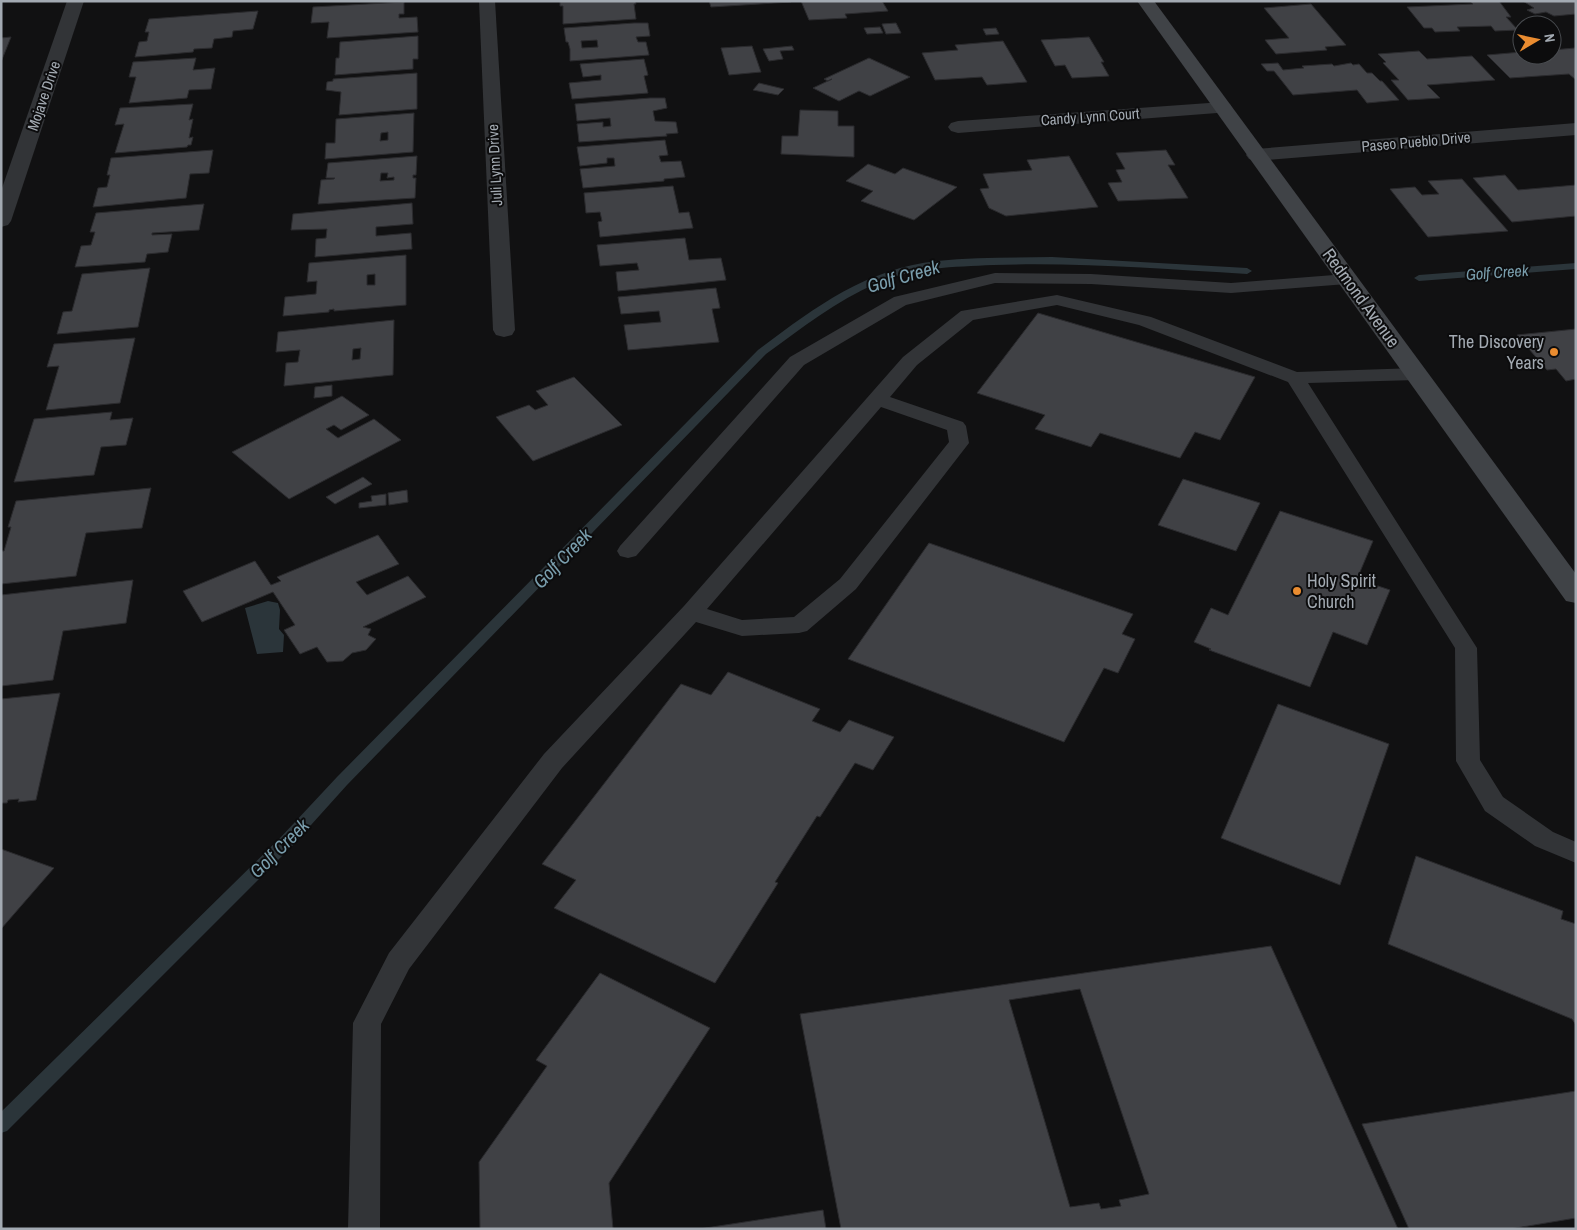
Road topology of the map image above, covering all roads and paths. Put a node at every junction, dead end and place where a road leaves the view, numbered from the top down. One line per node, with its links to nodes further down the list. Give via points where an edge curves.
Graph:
1 (76, 1): 8 (street, Mojave Drive)
2 (487, 1): 11 (street, Juli Lynn Drive)
3 (1145, 1): 4 (street, Redmond Avenue)
4 (1223, 108): 5 (street, Candy Lynn Court); 7 (street, Redmond Avenue)
5 (958, 127)
6 (1576, 129): 7 (street, Paseo Pueblo Drive)
7 (1256, 155): 10 (street, Redmond Avenue)
8 (6, 192): 9 (street, Mojave Drive)
9 (1, 221)
10 (1347, 279): 12 (street, Redmond Avenue); 15 (lane, via 1231,288 1091,279 995,278 900,301 798,361)
11 (504, 330)
12 (1417, 374): 13 (lane); 16 (street, Redmond Avenue)
13 (1295, 378): 14 (lane, via 1145,321 1058,300 968,314 910,361); 18 (lane, via 1466,648 1468,762 1494,804 1544,839)
14 (877, 399): 17 (lane); 17 (lane, via 956,426 959,443 848,584 799,625 742,628)
15 (628, 551)
16 (1576, 594)
17 (692, 612): 19 (lane, via 553,761 399,961 367,1023)
18 (1576, 853)
19 (364, 1229)

